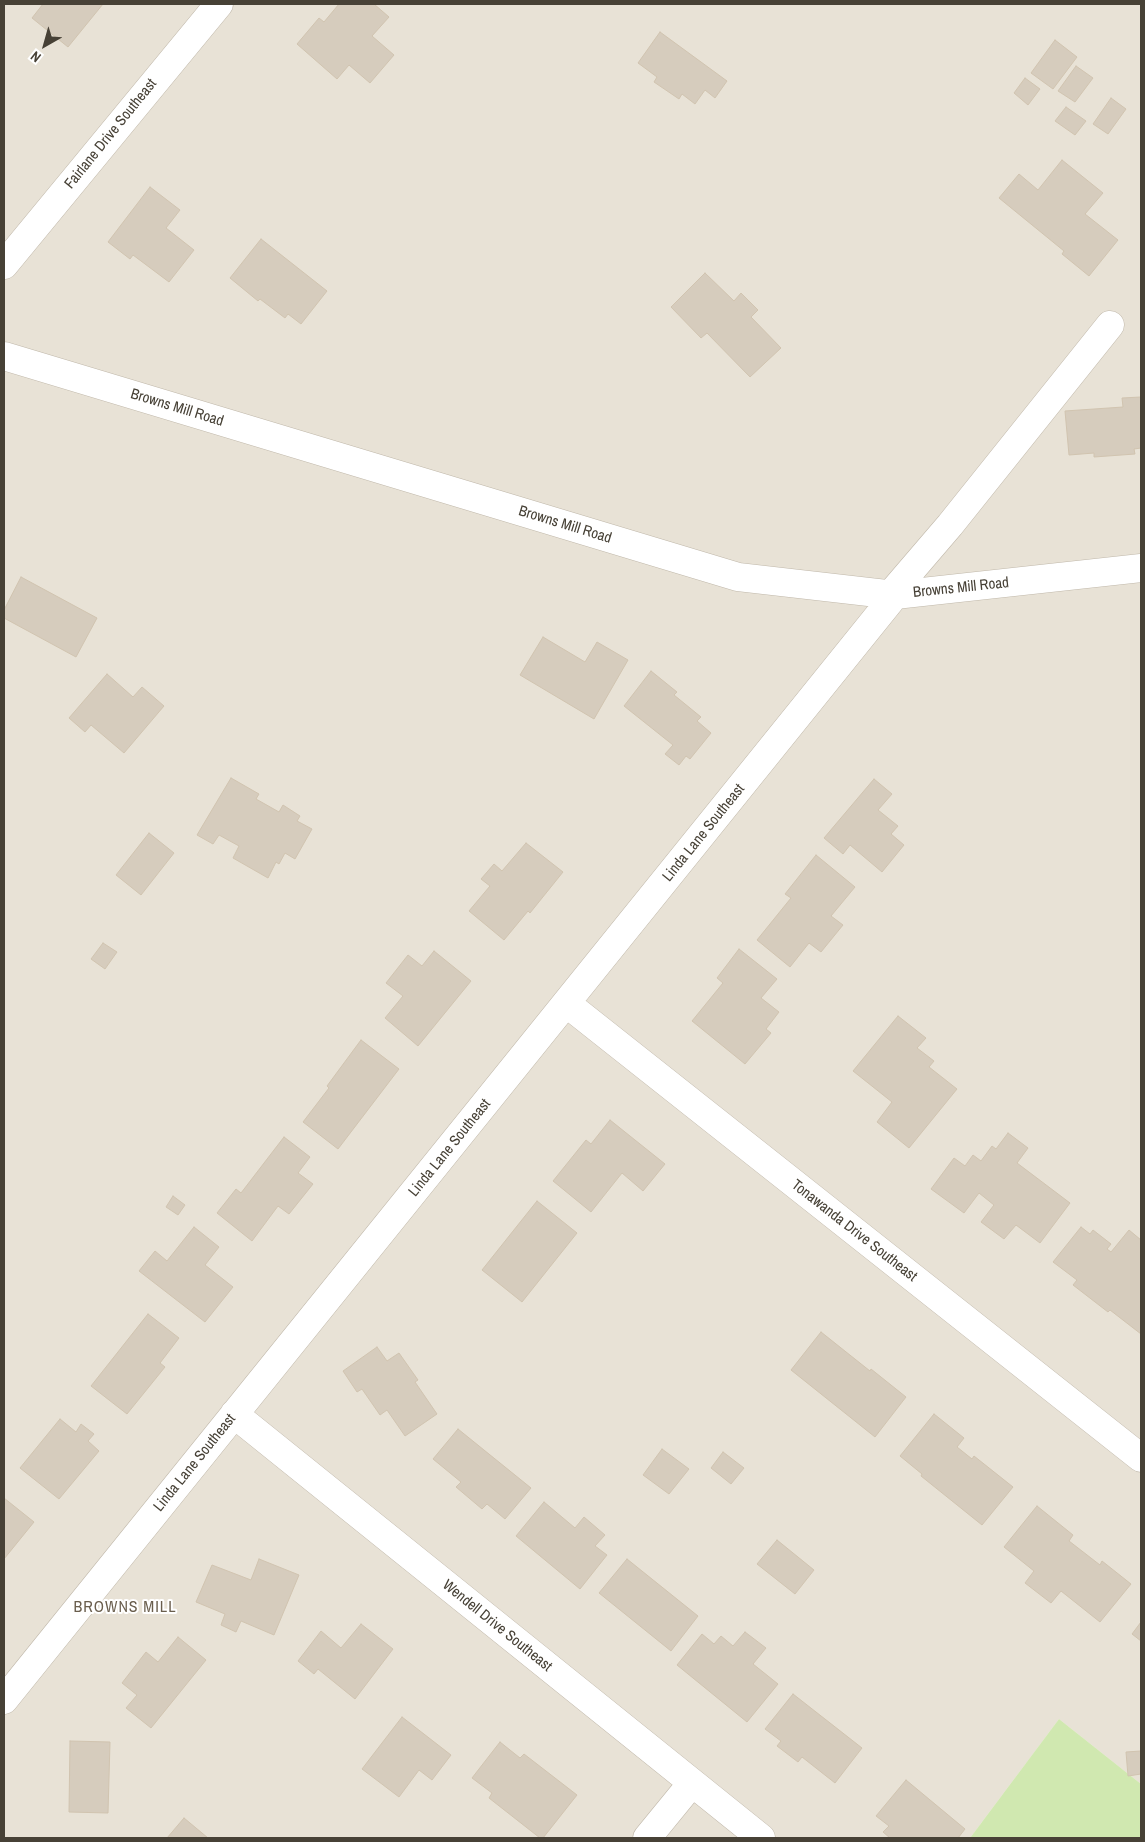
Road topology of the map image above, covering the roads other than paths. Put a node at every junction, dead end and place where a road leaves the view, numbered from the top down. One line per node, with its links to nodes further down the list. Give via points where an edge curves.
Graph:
1 (219, 4): 2 (street, Fairlane Drive Southeast)
2 (4, 265)
3 (1110, 325): 6 (street, Linda Lane Southeast)
4 (4, 356): 6 (street, Browns Mill Road, via 738,577)
5 (1141, 568): 6 (street, Browns Mill Road)
6 (893, 595): 7 (street, Linda Lane Southeast)
7 (566, 1003): 8 (street, Linda Lane Southeast); 9 (street, Tonawanda Drive Southeast)
8 (234, 1414): 10 (street, Linda Lane Southeast); 11 (street, Wendell Drive Southeast)
9 (1141, 1458)
10 (4, 1700)
11 (692, 1783): 12 (street); 13 (street, Wendell Drive Southeast)
12 (647, 1838)
13 (760, 1838)

